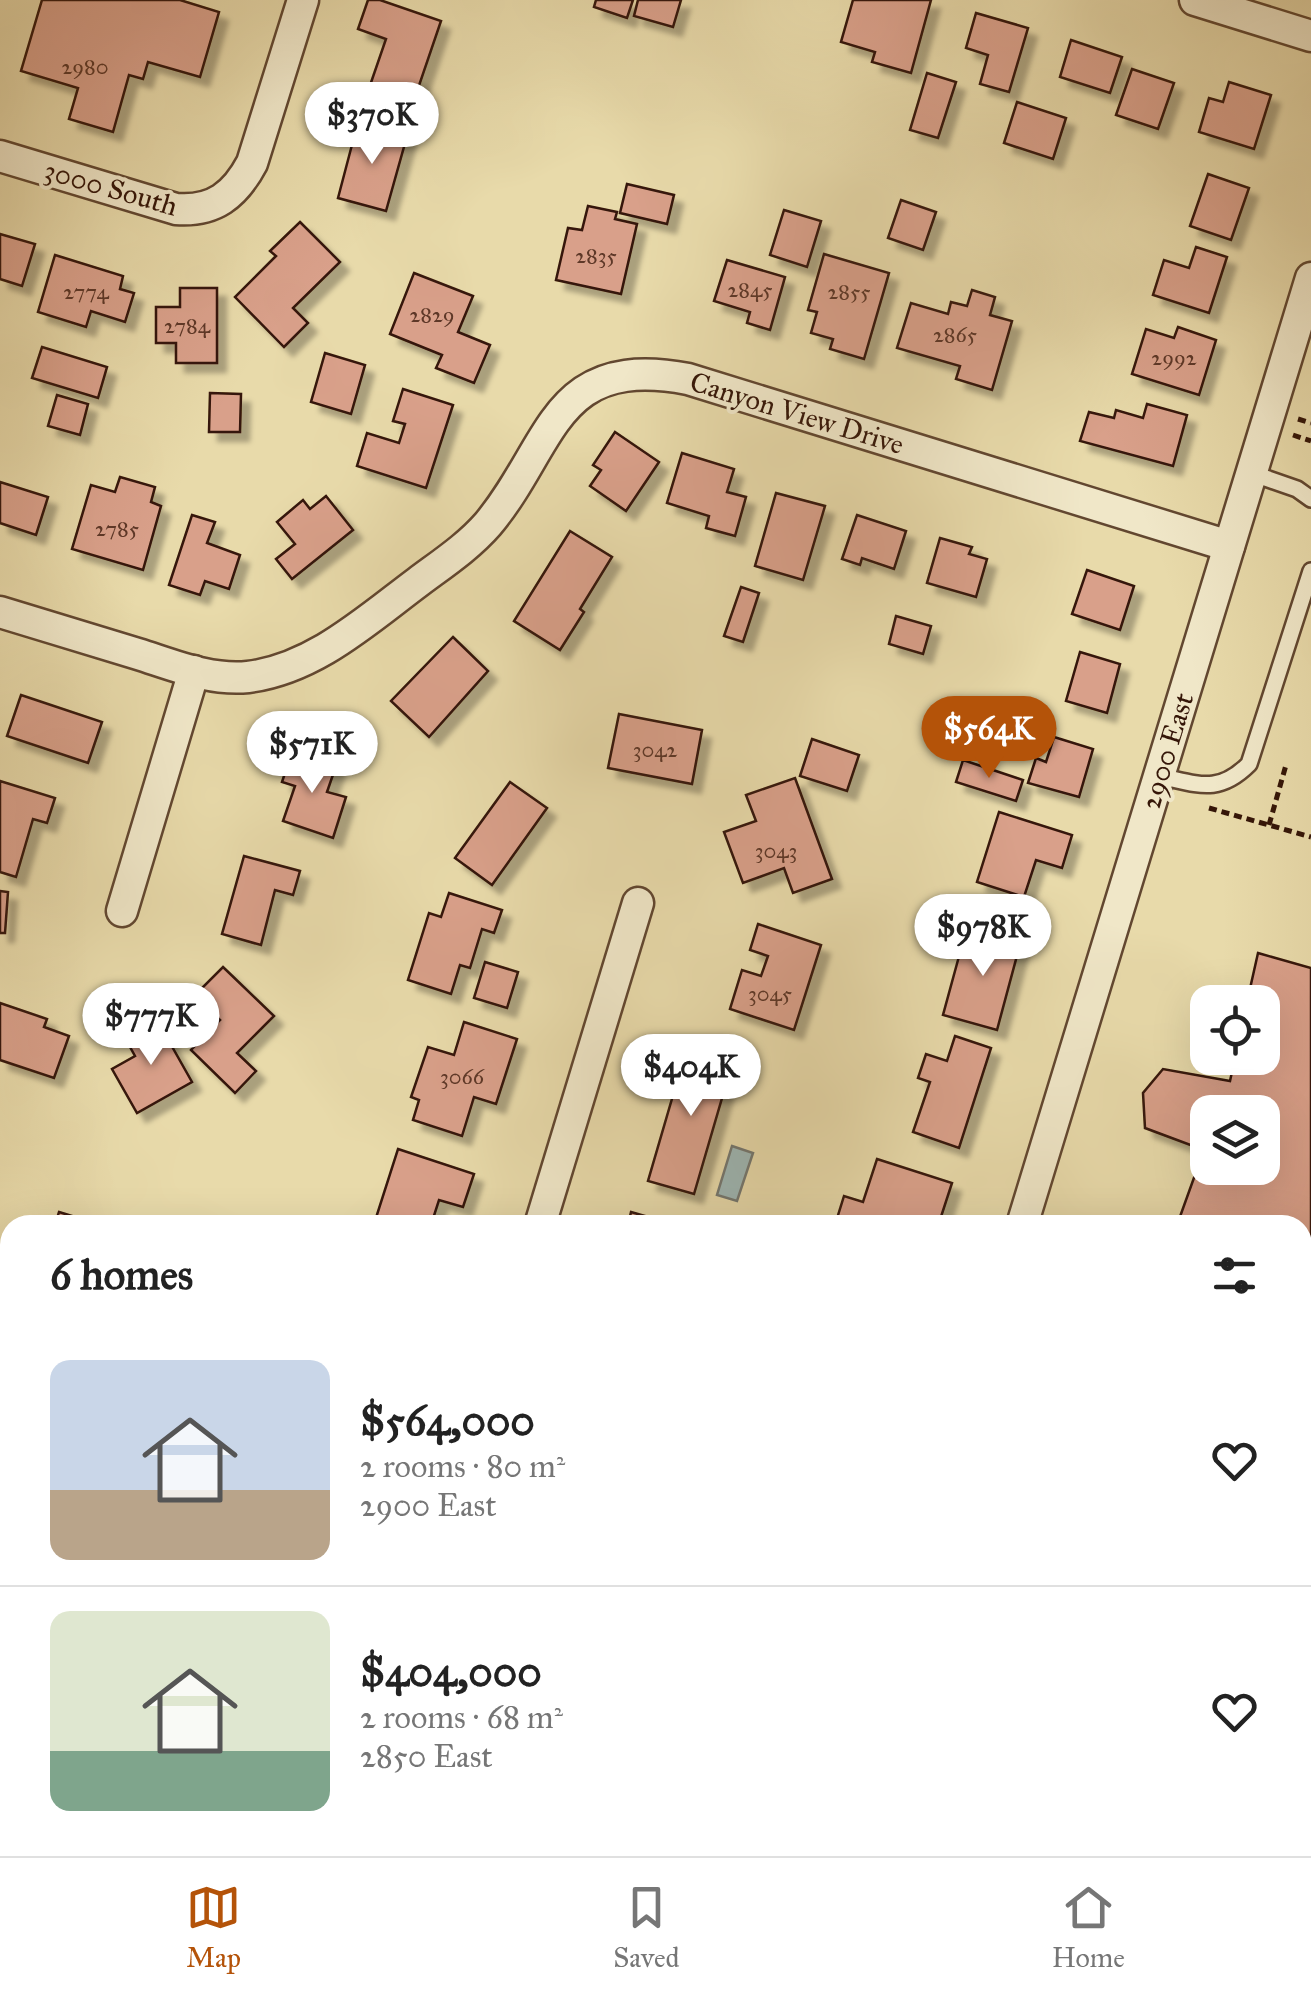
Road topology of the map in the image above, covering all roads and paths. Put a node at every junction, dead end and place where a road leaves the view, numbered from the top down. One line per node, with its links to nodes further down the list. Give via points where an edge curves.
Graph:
1 (303, 0): 4 (street, 3000 South, via 252,164 222,201 176,209)
2 (1195, 0): 3 (street)
3 (1311, 36)
4 (0, 156)
5 (1311, 278): 6 (street, 2900 East)
6 (1302, 342): 11 (street, 2900 East)
7 (1298, 418): 8 (path)
8 (1311, 423)
9 (1293, 435): 10 (path)
10 (1311, 441)
11 (1251, 473): 12 (lane); 13 (street, 2900 East)
12 (1311, 499)
13 (1229, 546): 16 (street, Canyon View Drive, via 688,379 641,374 576,397 558,413 477,536 343,639 266,674 224,678); 18 (street, 2900 East)
14 (1311, 571): 18 (lane, via 1250,764 1221,785)
15 (0, 612): 16 (street, Canyon View Drive)
16 (194, 671): 23 (street)
17 (1286, 765): 20 (path)
18 (1159, 776): 25 (street, 2900 East)
19 (1199, 806): 20 (path)
20 (1269, 825): 21 (path)
21 (1311, 838)
22 (638, 904): 24 (street)
23 (122, 911)
24 (543, 1215)
25 (1025, 1215)

